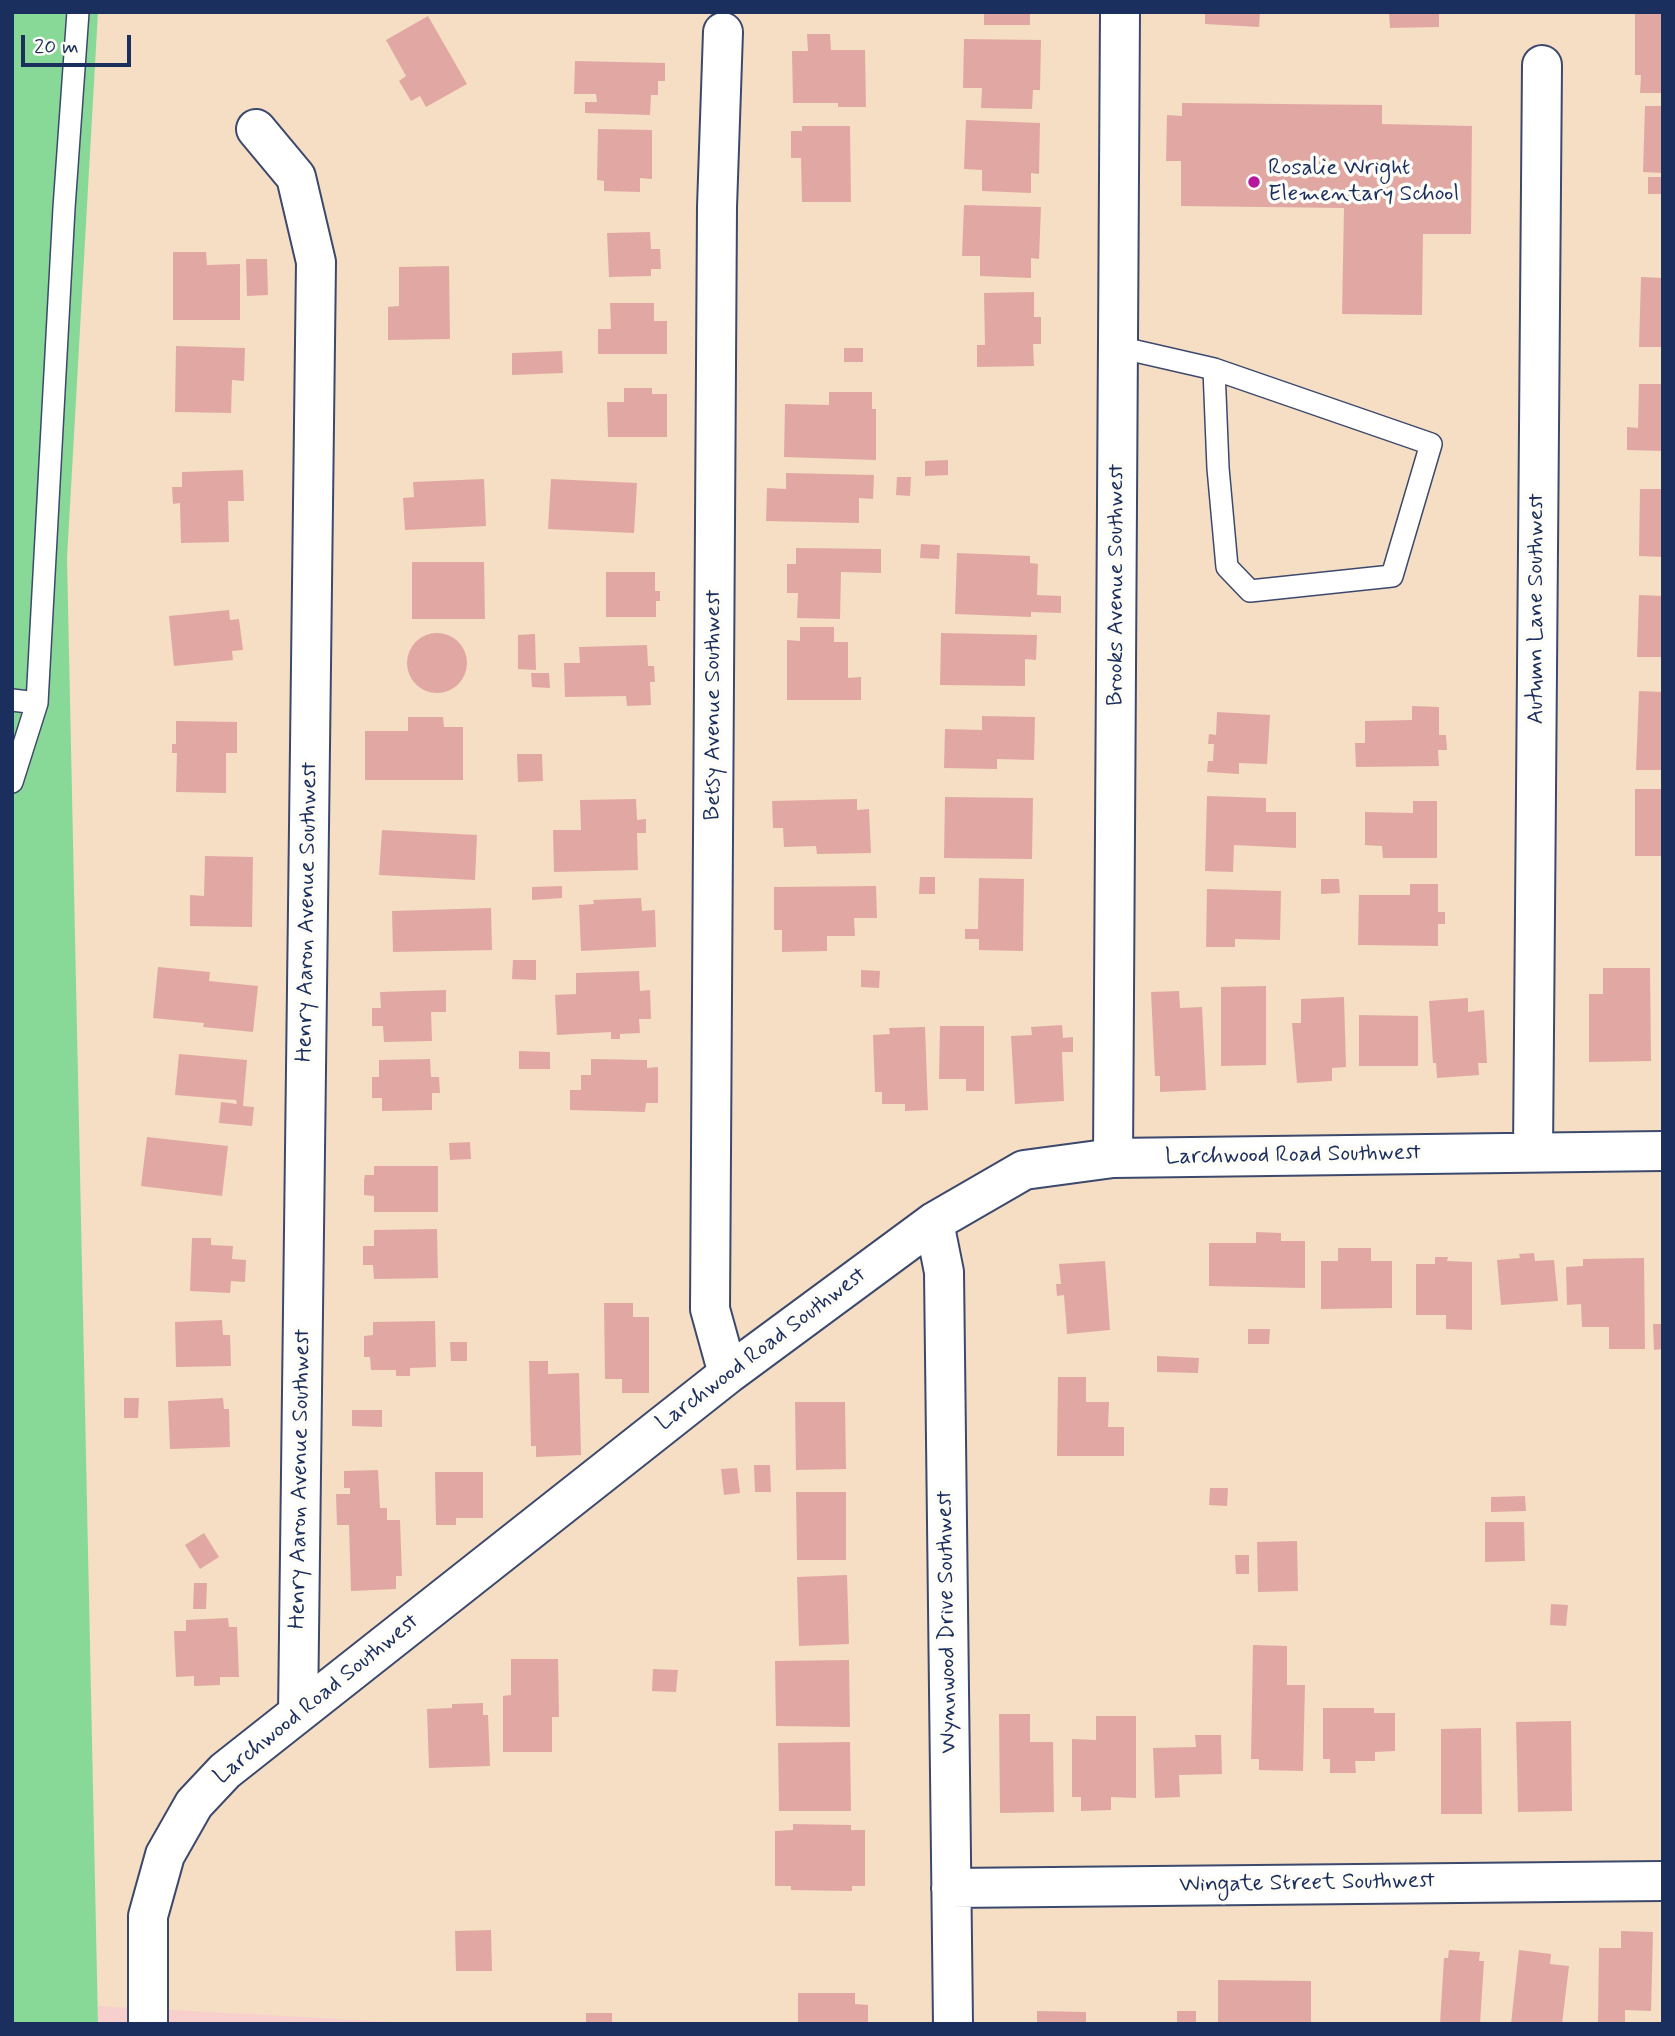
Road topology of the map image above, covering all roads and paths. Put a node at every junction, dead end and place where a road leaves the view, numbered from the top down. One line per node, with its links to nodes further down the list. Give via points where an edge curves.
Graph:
1 (78, 12): 9 (lane)
2 (1121, 12): 6 (street, Brooks Avenue Southwest)
3 (723, 32): 15 (street, Betsy Avenue Southwest, via 717,235 710,1309)
4 (1542, 65): 12 (street, Autumn Lane Southwest)
5 (256, 129): 16 (street, Henry Aaron Avenue Southwest, via 296,177 316,262)
6 (1118, 347): 7 (lane); 13 (street, Brooks Avenue Southwest)
7 (1214, 369): 7 (lane, via 1431,444 1392,576 1250,591 1227,567)
8 (12, 700): 9 (lane)
9 (37, 704): 10 (lane)
10 (12, 782)
11 (1663, 1151): 12 (street, Larchwood Road Southwest)
12 (1533, 1152): 13 (street, Larchwood Road Southwest)
13 (1113, 1158): 14 (street, Larchwood Road Southwest, via 1024,1170)
14 (934, 1222): 15 (street, Larchwood Road Southwest); 18 (street, Wynnwood Drive Southwest, via 944,1272)
15 (728, 1374): 16 (street, Larchwood Road Southwest)
16 (298, 1713): 19 (street, Larchwood Road Southwest, via 225,1771 194,1804 165,1855 148,1916)
17 (1663, 1881): 18 (street, Wingate Street Southwest)
18 (951, 1888): 20 (street, Wynnwood Drive Southwest)
19 (148, 2024)
20 (953, 2024)

